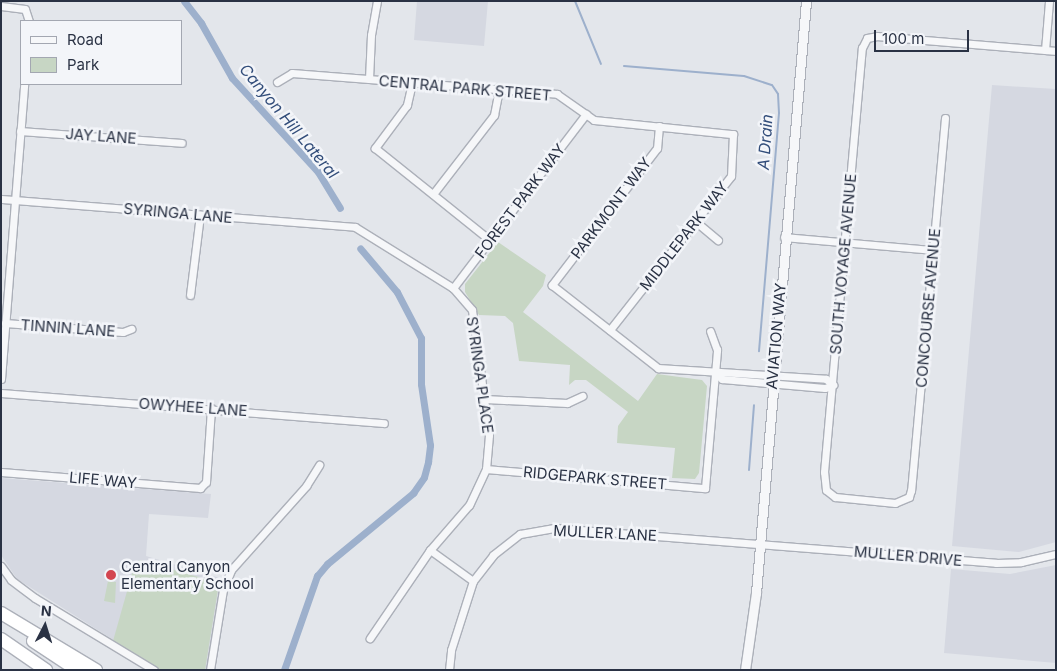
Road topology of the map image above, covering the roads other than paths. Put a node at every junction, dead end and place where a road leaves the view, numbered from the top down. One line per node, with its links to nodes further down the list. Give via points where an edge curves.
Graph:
1 (377, 1): 8 (street)
2 (806, 1): 25 (street, AVIATION WAY)
3 (1049, 1): 6 (street)
4 (1, 6): 5 (street, via 18,7 28,13)
5 (29, 20)
6 (1045, 50): 7 (street); 28 (street, SOUTH VOYAGE AVENUE, via 877,36 867,38 862,48)
7 (1056, 51)
8 (369, 79): 9 (street, CENTRAL PARK STREET, via 292,73); 10 (street, CENTRAL PARK STREET)
9 (277, 82)
10 (412, 83): 12 (street, CENTRAL PARK STREET); 19 (street, via 407,105 375,148)
11 (24, 85): 16 (street)
12 (499, 90): 13 (street, CENTRAL PARK STREET, via 556,94); 19 (street, via 494,114)
13 (586, 114): 15 (street, CENTRAL PARK STREET, via 594,120); 26 (street, FOREST PARK WAY)
14 (945, 118): 29 (street, CONCOURSE AVENUE)
15 (659, 126): 17 (street, CENTRAL PARK STREET); 34 (street, PARKMONT WAY, via 657,148 552,285)
16 (20, 131): 18 (street, JAY LANE); 21 (street)
17 (734, 134): 23 (street, MIDDLEPARK WAY, via 732,176)
18 (182, 143)
19 (433, 194): 26 (street)
20 (1, 199): 21 (street, SYRINGA LANE)
21 (14, 200): 22 (street, SYRINGA LANE); 32 (street)
22 (200, 215): 24 (street, SYRINGA LANE); 31 (street)
23 (696, 221): 27 (street); 34 (street, MIDDLEPARK WAY)
24 (355, 227): 30 (street, SYRINGA PLACE)
25 (784, 237): 28 (street); 38 (street, AVIATION WAY)
26 (490, 240): 30 (street, FOREST PARK WAY)
27 (718, 240)
28 (844, 242): 29 (street); 39 (street, SOUTH VOYAGE AVENUE)
29 (933, 250): 48 (street, CONCOURSE AVENUE, via 908,497 895,503 835,497)
30 (454, 288): 42 (street, SYRINGA PLACE, via 472,310)
31 (190, 295)
32 (5, 323): 33 (street, TINNIN LANE, via 123,332); 37 (street)
33 (131, 329)
34 (610, 330): 36 (street, via 658,368)
35 (710, 331): 36 (street, via 717,350)
36 (716, 374): 38 (street, via 722,370); 46 (street, RIDGEPARK STREET, via 705,488)
37 (1, 379)
38 (772, 379): 39 (street, via 826,379); 49 (street, AVIATION WAY)
39 (833, 385): 48 (street, SOUTH VOYAGE AVENUE, via 824,472)
40 (1, 392): 43 (street, OWYHEE LANE)
41 (582, 396): 42 (street, via 567,404)
42 (485, 399): 46 (street, SYRINGA PLACE, via 489,435)
43 (211, 408): 44 (street, OWYHEE LANE); 47 (street, LIFE WAY, via 204,486)
44 (384, 423)
45 (319, 465): 62 (street, via 306,486 231,570 223,590)
46 (486, 469): 50 (street, SYRINGA PLACE, via 469,505)
47 (1, 472)
48 (826, 490)
49 (759, 544): 51 (street, MULLER DRIVE, via 996,563 1021,562); 53 (street, MULLER LANE, via 555,528 520,534 493,555); 64 (street, AVIATION WAY)
50 (430, 550): 53 (street); 56 (street, SYRINGA PLACE)
51 (1056, 554)
52 (1, 566): 61 (street, via 12,580)
53 (473, 581): 63 (street, MULLER LANE, via 451,650)
54 (1, 613): 60 (highway)
55 (1, 620): 59 (highway)
56 (370, 638)
57 (1, 639): 58 (highway)
58 (46, 670)
59 (77, 670)
60 (96, 670)
61 (154, 670)
62 (210, 670)
63 (449, 670)
64 (744, 670)

